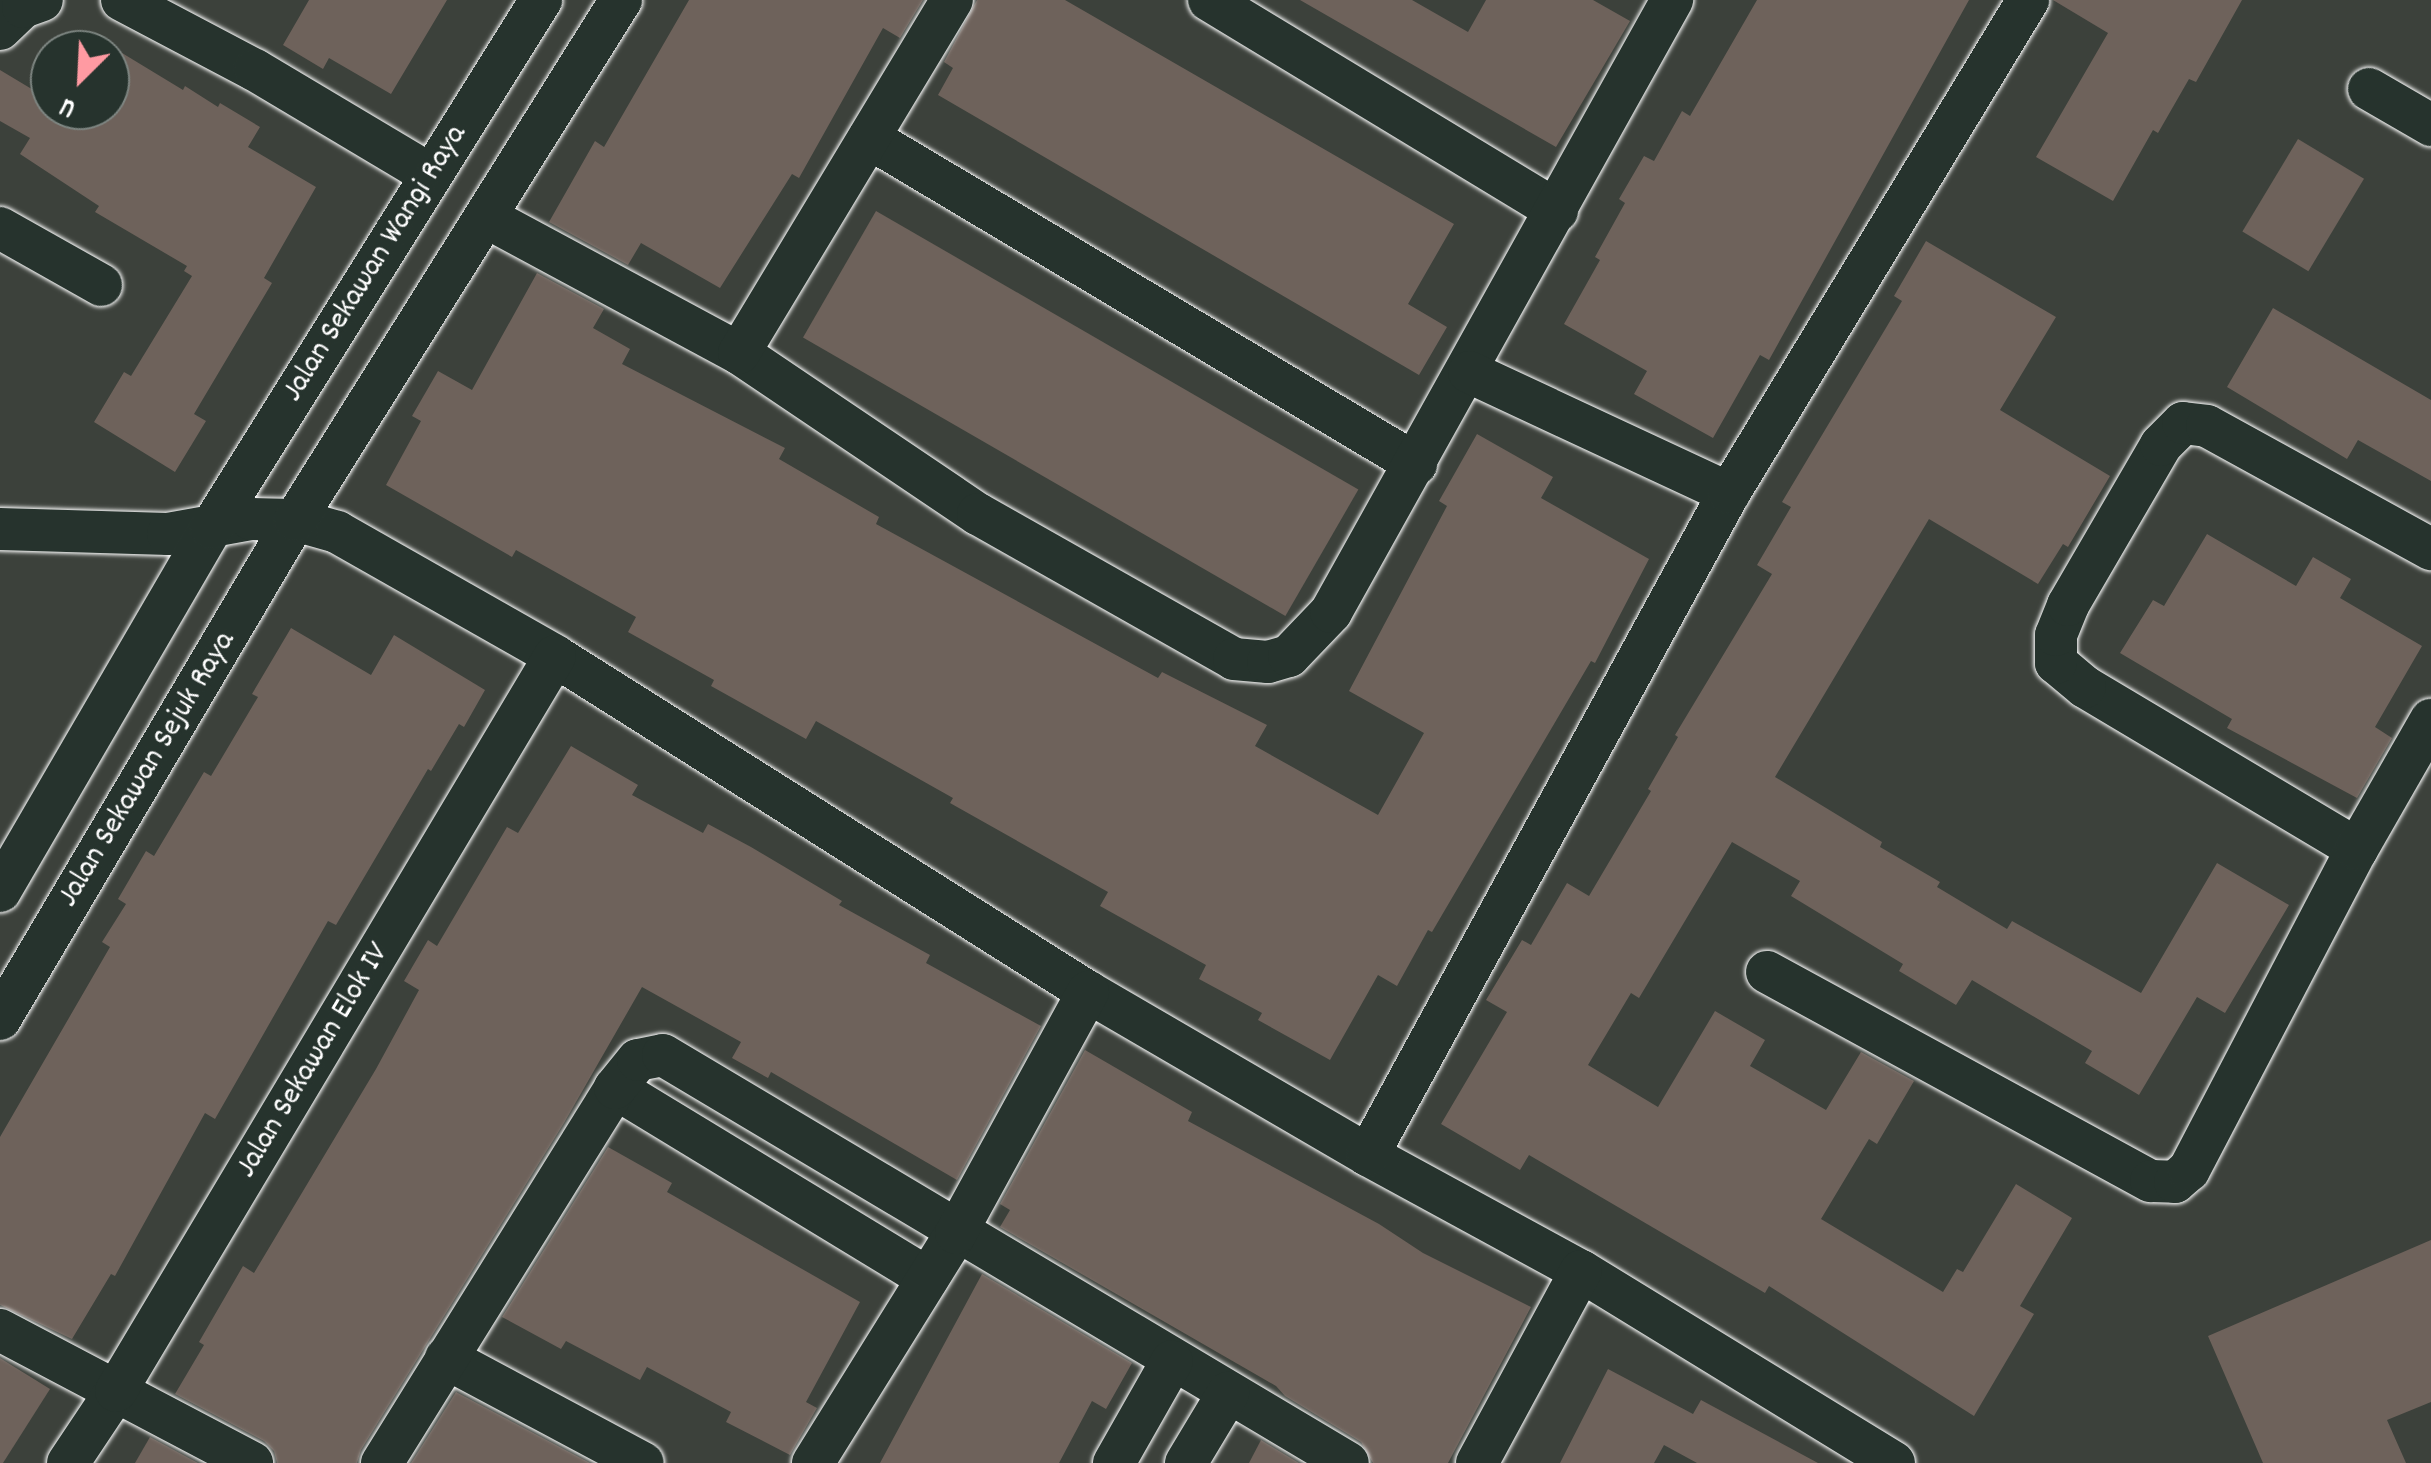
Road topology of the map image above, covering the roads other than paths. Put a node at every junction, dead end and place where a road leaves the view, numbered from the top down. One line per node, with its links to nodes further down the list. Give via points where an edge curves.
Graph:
1 (42, 0): 9 (street, via 23,7)
2 (122, 0): 13 (street)
3 (541, 0): 13 (street, Jalan Sekawan Wangi Raya)
4 (621, 0): 15 (street, Jalan Sekawan Wangi Raya)
5 (952, 0): 12 (street)
6 (1210, 0): 14 (street)
7 (1672, 0): 14 (street)
8 (2028, 0): 21 (street)
9 (0, 29)
10 (2369, 89): 11 (street)
11 (2431, 126)
12 (869, 138): 18 (street); 20 (street)
13 (432, 175): 24 (street, Jalan Sekawan Wangi Raya)
14 (1557, 211): 19 (street)
15 (486, 217): 18 (street); 22 (street, Jalan Sekawan Wangi Raya)
16 (0, 228): 17 (street)
17 (101, 285)
18 (739, 354): 20 (street, via 978,514 1234,660 1289,656 1331,612)
19 (1469, 372): 20 (street); 21 (street)
20 (1416, 464)
21 (1729, 493): 35 (street)
22 (295, 520): 24 (street, via 251,519); 26 (street, via 338,532); 33 (street, Jalan Sekawan Sejuk Raya)
23 (0, 528): 24 (street, via 168,534)
24 (211, 528): 28 (street, Jalan Sekawan Sejuk Raya)
25 (2431, 548): 29 (street, via 2207,426 2183,423 2162,444 2056,635 2056,663 2085,687)
26 (555, 656): 32 (street); 42 (street, Jalan Sekawan Elok IV)
27 (2431, 720): 29 (street)
28 (20, 827): 30 (street, Jalan Sekawan Sejuk Raya)
29 (2356, 848): 31 (street, via 2189,1170 2174,1182 2151,1181)
30 (0, 891)
31 (1767, 972)
32 (1088, 992): 35 (street); 36 (street)
33 (0, 1019)
34 (615, 1088): 36 (street, via 638,1060 663,1056); 38 (street); 40 (street)
35 (1368, 1155): 37 (street)
36 (956, 1233): 38 (street); 41 (street)
37 (1581, 1272): 44 (street); 53 (street)
38 (928, 1278): 49 (street)
39 (0, 1330): 42 (street)
40 (446, 1358): 47 (street); 48 (street)
41 (1172, 1361): 43 (street); 50 (street)
42 (116, 1391): 45 (street, Jalan Sekawan Elok IV); 46 (street)
43 (1228, 1393): 51 (street); 52 (street)
44 (1842, 1450): 54 (street)
45 (68, 1463)
46 (252, 1463)
47 (382, 1463)
48 (643, 1463)
49 (813, 1463)
50 (1114, 1463)
51 (1186, 1463)
52 (1348, 1463)
53 (1477, 1463)
54 (1894, 1463)

